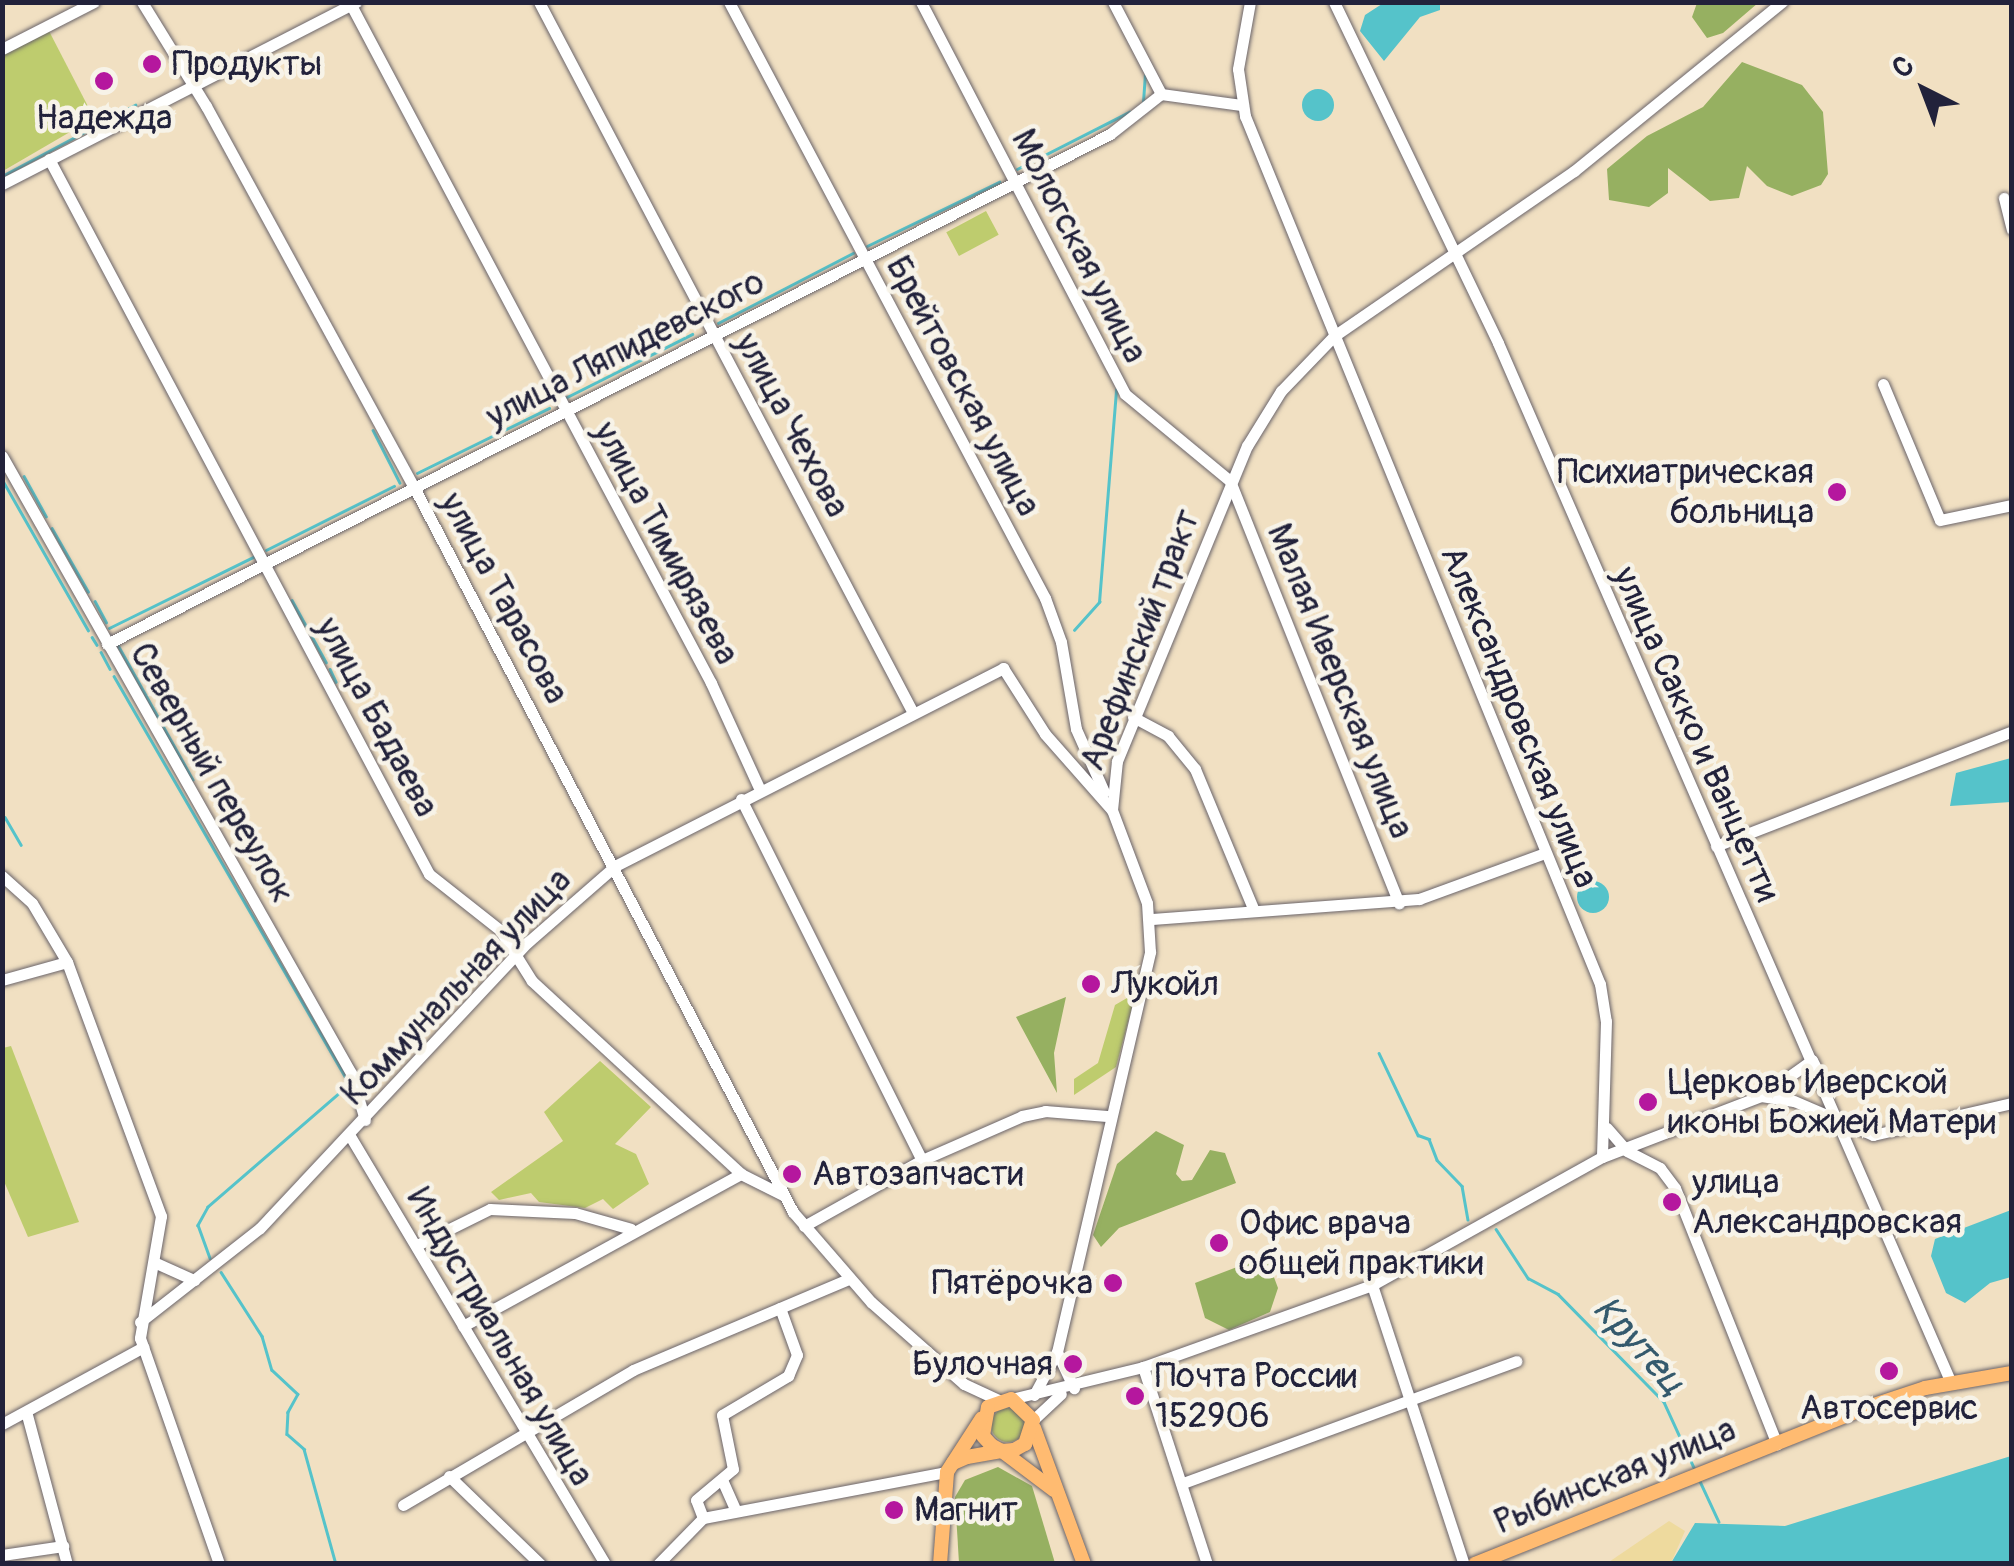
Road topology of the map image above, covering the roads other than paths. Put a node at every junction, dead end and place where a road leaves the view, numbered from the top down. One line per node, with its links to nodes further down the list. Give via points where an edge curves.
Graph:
1 (94, 2): 11 (street)
2 (142, 2): 12 (street, улица Тарасова)
3 (539, 2): 22 (street, улица Чехова)
4 (728, 2): 21 (street, Брейтовская улица)
5 (921, 2): 16 (street, Мологская улица)
6 (1113, 2): 13 (street)
7 (1250, 2): 14 (street, via 1239,54)
8 (1334, 2): 20 (street, улица Сакко и Ванцетти)
9 (1782, 2): 20 (street, Арефинский тракт, via 1574,172)
10 (354, 4): 12 (street); 25 (street, улица Тимирязева)
11 (2, 49)
12 (193, 85): 15 (street); 28 (street, улица Тарасова)
13 (1161, 94): 14 (street); 16 (street, улица Ляпидевского, via 1110,134)
14 (1242, 105): 23 (street)
15 (49, 159): 17 (street); 30 (street, улица Бадаева)
16 (1016, 181): 21 (street, улица Ляпидевского); 27 (street, Мологская улица, via 1125,394)
17 (2, 184)
18 (2004, 198): 19 (street)
19 (2012, 229)
20 (1453, 250): 23 (street, Арефинский тракт); 38 (street, улица Сакко и Ванцетти)
21 (864, 259): 22 (street, улица Ляпидевского); 37 (street, Брейтовская улица, via 1045,598 1061,642 1076,729)
22 (712, 334): 25 (street, улица Ляпидевского); 32 (street, улица Чехова)
23 (1334, 336): 27 (street, Арефинский тракт, via 1274,402); 39 (street, Александровская улица)
24 (1882, 384): 29 (street, via 1940,520)
25 (564, 408): 28 (street, улица Ляпидевского); 35 (street, улица Тимирязева, via 711,683)
26 (2, 456): 31 (street, Северный переулок)
27 (1230, 481): 33 (street, Арефинский тракт); 42 (street, Малая Иверская улица)
28 (415, 488): 30 (street, улица Ляпидевского); 40 (street, улица Тарасова)
29 (2012, 505)
30 (264, 564): 31 (street, улица Ляпидевского); 45 (street, улица Бадаева, via 429,874 472,904)
31 (107, 644): 52 (street, Северный переулок, via 352,1073)
32 (913, 713): 35 (street, Коммунальная улица); 37 (street, Коммунальная улица, via 1003,668 1044,734)
33 (1133, 717): 37 (street, Арефинский тракт, via 1117,761); 43 (street, via 1168,736 1195,769)
34 (2012, 731): 38 (street)
35 (760, 790): 36 (street, Коммунальная улица)
36 (742, 800): 40 (street, Коммунальная улица); 58 (street)
37 (1112, 810): 44 (street, Арефинский тракт)
38 (1716, 846): 48 (street, улица Сакко и Ванцетти)
39 (1545, 854): 42 (street); 54 (street, Александровская улица, via 1600,984)
40 (614, 866): 45 (street, Коммунальная улица); 60 (street, улица Тарасова)
41 (2, 876): 46 (street, via 32,903)
42 (1400, 902): 43 (street)
43 (1253, 908): 44 (street)
44 (1151, 919): 51 (street, Арефинский тракт, via 1148,966)
45 (516, 954): 52 (street, Коммунальная улица); 59 (street, улица Бадаева, via 532,981)
46 (67, 962): 47 (street); 64 (street, via 162,1216)
47 (2, 980)
48 (1812, 1060): 49 (street); 53 (street, улица Сакко и Ванцетти)
49 (1761, 1096): 53 (street, via 1794,1101); 56 (street)
50 (2012, 1102): 53 (street, via 1873,1135)
51 (1107, 1116): 58 (street, via 1045,1111); 72 (street, Арефинский тракт)
52 (365, 1120): 55 (street, Коммунальная улица)
53 (1842, 1124): 76 (street)
54 (1606, 1128): 56 (street); 57 (street, Александровская улица)
55 (350, 1136): 63 (street, Индустриальная улица); 65 (street, Коммунальная улица, via 260,1228)
56 (1627, 1151): 57 (street); 87 (street, via 1660,1168 1675,1188)
57 (1602, 1157): 67 (street)
58 (922, 1160): 61 (street)
59 (741, 1174): 60 (street, улица Бадаева); 62 (street)
60 (783, 1195): 61 (street, улица Тарасова)
61 (804, 1226): 66 (street)
62 (631, 1229): 63 (street, via 555,1210 490,1210); 70 (street)
63 (417, 1246): 70 (street, Индустриальная улица)
64 (156, 1263): 65 (street); 69 (street)
65 (194, 1280): 69 (street, Коммунальная улица)
66 (848, 1280): 68 (street); 77 (street)
67 (1372, 1285): 74 (street); 81 (street)
68 (780, 1308): 86 (street, via 633,1370); 91 (street, via 797,1355 788,1376 722,1416 734,1462)
69 (140, 1322): 71 (street)
70 (463, 1326): 86 (street, Индустриальная улица)
71 (144, 1347): 82 (street, via 73,1380); 100 (street)
72 (1058, 1352): 78 (street); 79 (street, Арефинский тракт)
73 (1516, 1361): 81 (street)
74 (1143, 1367): 78 (street); 92 (street)
75 (2012, 1373): 76 (main road, Рыбинская улица)
76 (1950, 1382): 87 (main road, Рыбинская улица)
77 (964, 1384): 80 (street); 83 (street)
78 (1074, 1388): 79 (street); 85 (street, via 1047,1403)
79 (1034, 1395): 80 (street)
80 (1005, 1400): 83 (main road); 85 (main road)
81 (1412, 1400): 92 (street); 107 (street)
82 (27, 1415): 84 (street); 97 (street)
83 (984, 1415): 88 (main road, via 983,1436); 89 (main road)
84 (2, 1424)
85 (1033, 1424): 88 (main road, via 1020,1448); 93 (main road)
86 (522, 1432): 90 (street); 102 (street, Индустриальная улица)
87 (1776, 1444): 108 (main road, Рыбинская улица)
88 (1002, 1450): 89 (main road); 93 (main road)
89 (950, 1468): 95 (street); 104 (main road)
90 (449, 1476): 94 (street); 101 (street)
91 (723, 1482): 95 (street); 96 (street, via 696,1500)
92 (1183, 1482): 106 (street)
93 (1054, 1490): 105 (main road)
94 (403, 1505)
95 (735, 1510): 96 (street)
96 (702, 1518): 103 (street)
97 (63, 1546): 98 (street); 99 (street)
98 (2, 1555)
99 (67, 1564)
100 (219, 1564)
101 (540, 1564)
102 (605, 1564)
103 (658, 1564)
104 (940, 1564)
105 (1084, 1564)
106 (1207, 1564)
107 (1464, 1564)
108 (1475, 1564)

